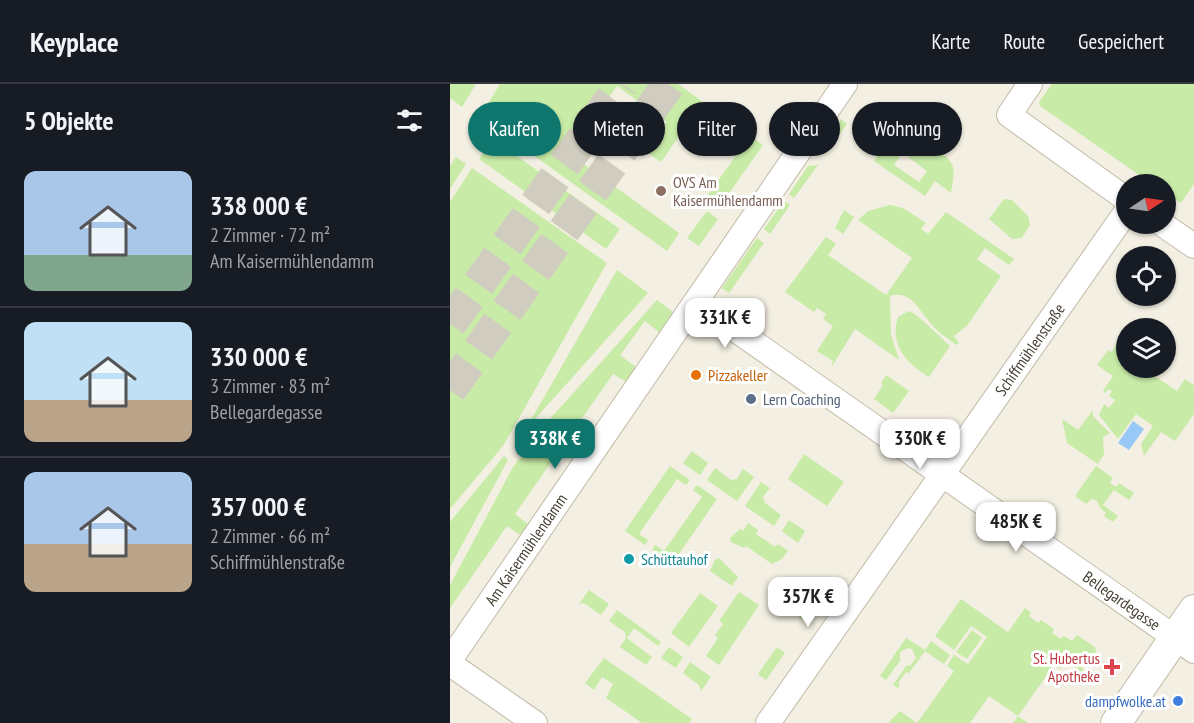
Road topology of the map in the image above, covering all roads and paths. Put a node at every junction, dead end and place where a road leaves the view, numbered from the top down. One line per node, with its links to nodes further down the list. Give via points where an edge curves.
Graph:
1 (846, 84): 7 (street, Am Kaisermühlendamm)
2 (1030, 84): 3 (street, via 1009,115)
3 (1116, 192)
4 (1116, 226): 8 (street, Schiffmühlenstraße)
5 (1176, 234): 6 (street)
6 (1194, 246)
7 (696, 302): 8 (street, Bellegardegasse); 11 (street, Am Kaisermühlendamm)
8 (941, 476): 10 (street, Bellegardegasse); 13 (street, Schiffmühlenstraße)
9 (1194, 610): 10 (street)
10 (1184, 645): 14 (street)
11 (450, 662): 12 (street)
12 (536, 723)
13 (768, 723)
14 (1116, 723)

